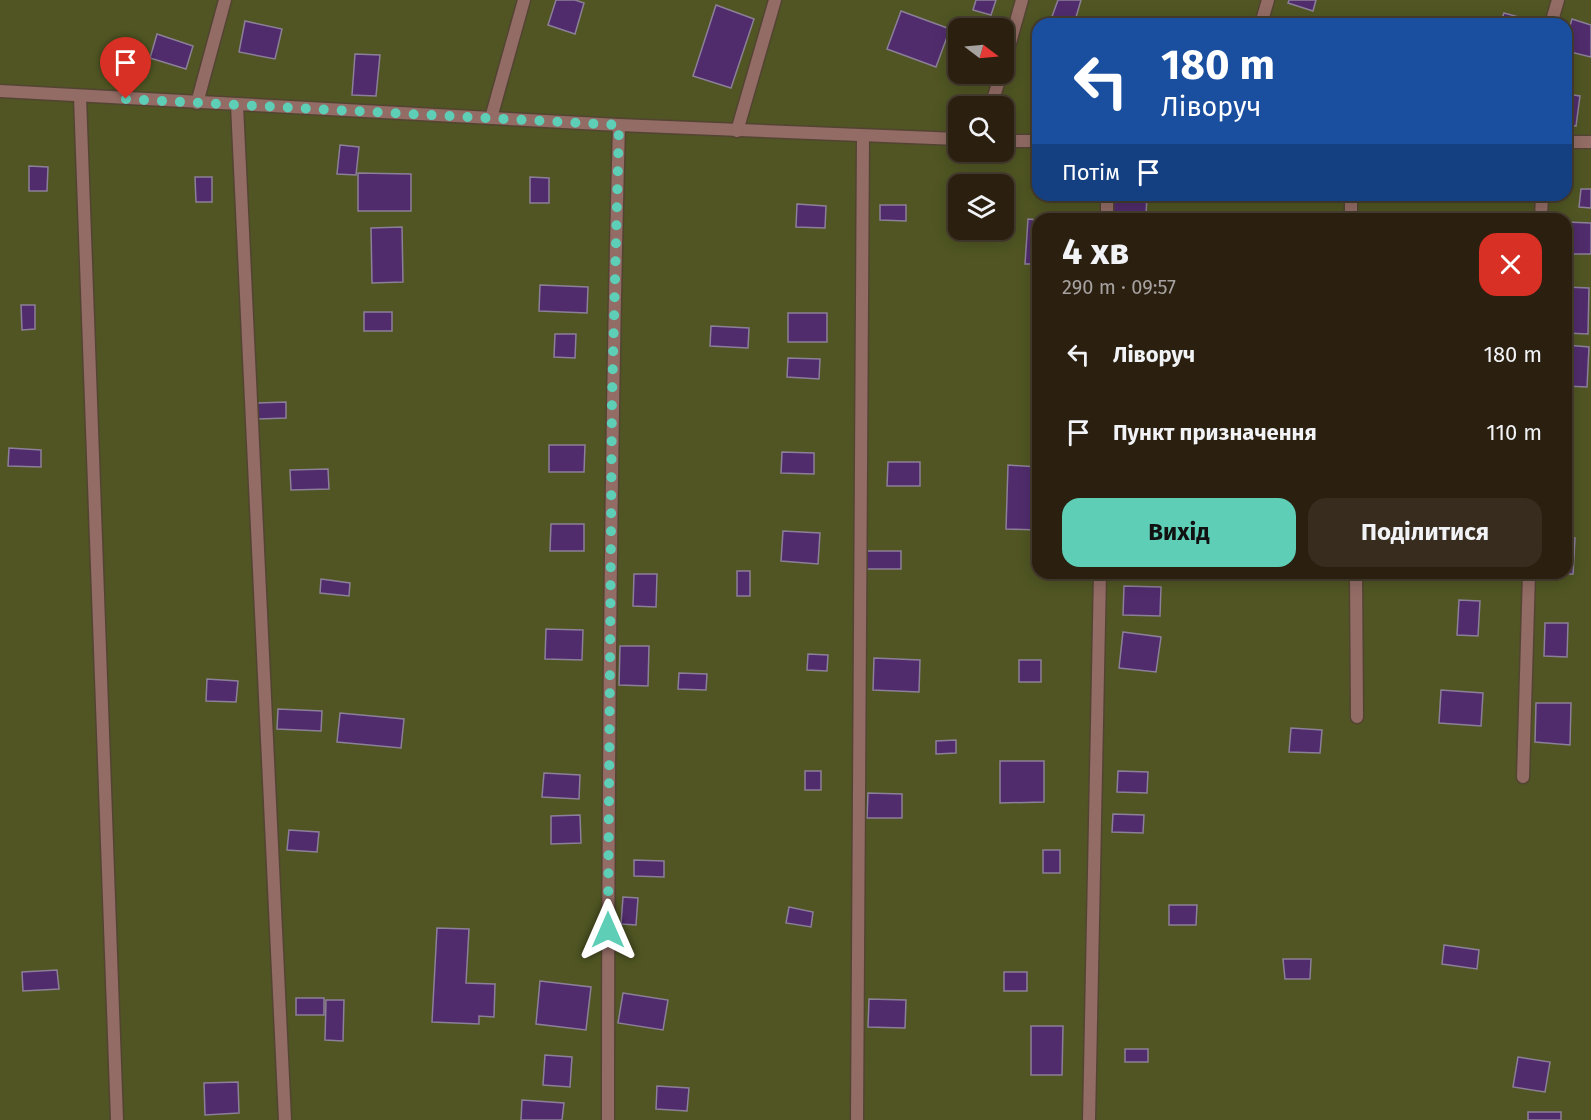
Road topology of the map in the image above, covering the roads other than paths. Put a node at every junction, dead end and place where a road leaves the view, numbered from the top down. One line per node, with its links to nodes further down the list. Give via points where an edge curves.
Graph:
1 (225, 0): 12 (street)
2 (524, 0): 14 (street)
3 (775, 0): 16 (street)
4 (1022, 0): 9 (street)
5 (1268, 0): 7 (street)
6 (1558, 0): 8 (street)
7 (1263, 18)
8 (1553, 18)
9 (1014, 28)
10 (0, 91): 11 (street)
11 (80, 97): 12 (street); 28 (street)
12 (197, 103): 13 (street)
13 (237, 105): 14 (street); 29 (street)
14 (491, 118): 15 (street)
15 (619, 125): 16 (street); 30 (street, via 612,434)
16 (737, 131): 17 (street)
17 (862, 136): 18 (street); 31 (street)
18 (948, 139)
19 (1014, 141): 20 (street)
20 (1032, 141)
21 (1572, 142): 22 (street)
22 (1591, 142)
23 (1100, 579): 32 (street)
24 (1356, 579): 26 (street)
25 (1529, 579): 27 (street)
26 (1357, 717)
27 (1522, 777)
28 (117, 1120)
29 (285, 1120)
30 (608, 1120)
31 (856, 1120)
32 (1089, 1120)

